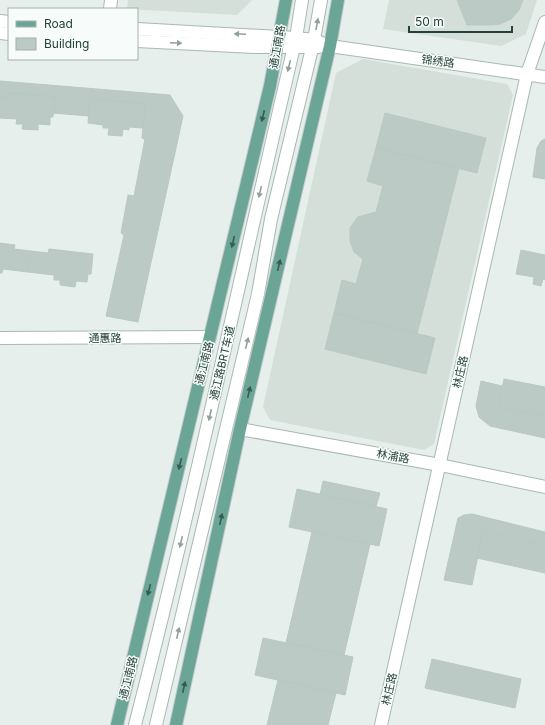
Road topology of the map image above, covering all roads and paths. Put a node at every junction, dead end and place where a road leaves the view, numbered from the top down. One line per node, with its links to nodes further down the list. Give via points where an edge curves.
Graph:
1 (286, 0): 8 (main road, 通江南路)
2 (302, 0): 9 (street, 通江路BRT车道)
3 (321, 0): 10 (street, 通江路BRT车道, one-way to 3)
4 (338, 0): 11 (main road)
5 (545, 22): 12 (street, 林庄路)
6 (138, 29): 8 (street, 锦绣路, one-way to 6)
7 (138, 40): 8 (street, 锦绣路, one-way to 8)
8 (278, 42): 9 (street, 锦绣路); 14 (main road, 通江南路, one-way to 14, via 270,86)
9 (295, 42): 10 (street, 锦绣路); 20 (street, 通江路BRT车道, one-way to 20, via 166,606)
10 (313, 44): 11 (street, 锦绣路); 21 (street, 通江路BRT车道, one-way to 10, via 256,301 271,219)
11 (330, 46): 12 (street, 锦绣路); 16 (main road, one-way to 11)
12 (527, 74): 13 (street, 锦绣路); 17 (street, 林庄路)
13 (545, 77)
14 (210, 337): 15 (street, 通惠路); 19 (main road, 通江南路, one-way to 19)
15 (0, 338)
16 (240, 429): 17 (street, 林浦路); 22 (main road, one-way to 16)
17 (440, 465): 18 (street, 林浦路); 23 (street, 林庄路)
18 (545, 487)
19 (117, 725)
20 (135, 725)
21 (156, 725)
22 (176, 725)
23 (381, 725)

